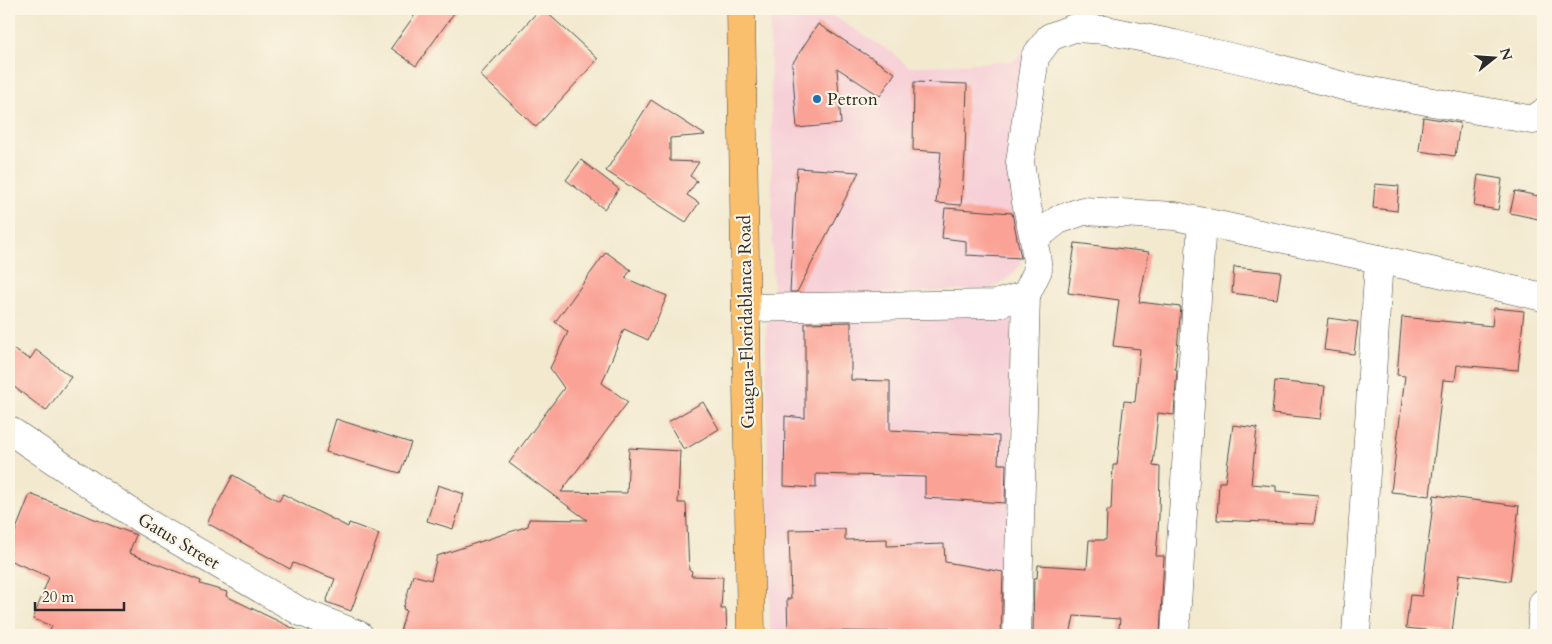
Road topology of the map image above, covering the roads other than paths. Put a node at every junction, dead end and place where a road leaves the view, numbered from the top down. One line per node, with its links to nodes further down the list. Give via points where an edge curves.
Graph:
1 (741, 9): 8 (main road, Guagua-Floridablanca Road)
2 (1543, 113): 4 (street, via 1533,120 1342,86 1174,44 1106,30 1074,28 1050,37 1035,57 1020,162)
3 (1202, 222): 4 (street, via 1174,216 1083,211 1058,220); 5 (street); 14 (street)
4 (1034, 239): 6 (street, via 1038,270)
5 (1379, 259): 7 (street); 15 (street)
6 (1026, 295): 8 (street, via 996,304); 13 (street)
7 (1543, 297)
8 (746, 308): 12 (main road, Guagua-Floridablanca Road)
9 (9, 430): 11 (street, Gatus Street, via 144,521 301,612)
10 (1543, 603): 16 (street)
11 (353, 634)
12 (752, 635)
13 (1017, 635)
14 (1175, 635)
15 (1356, 635)
16 (1541, 635)

